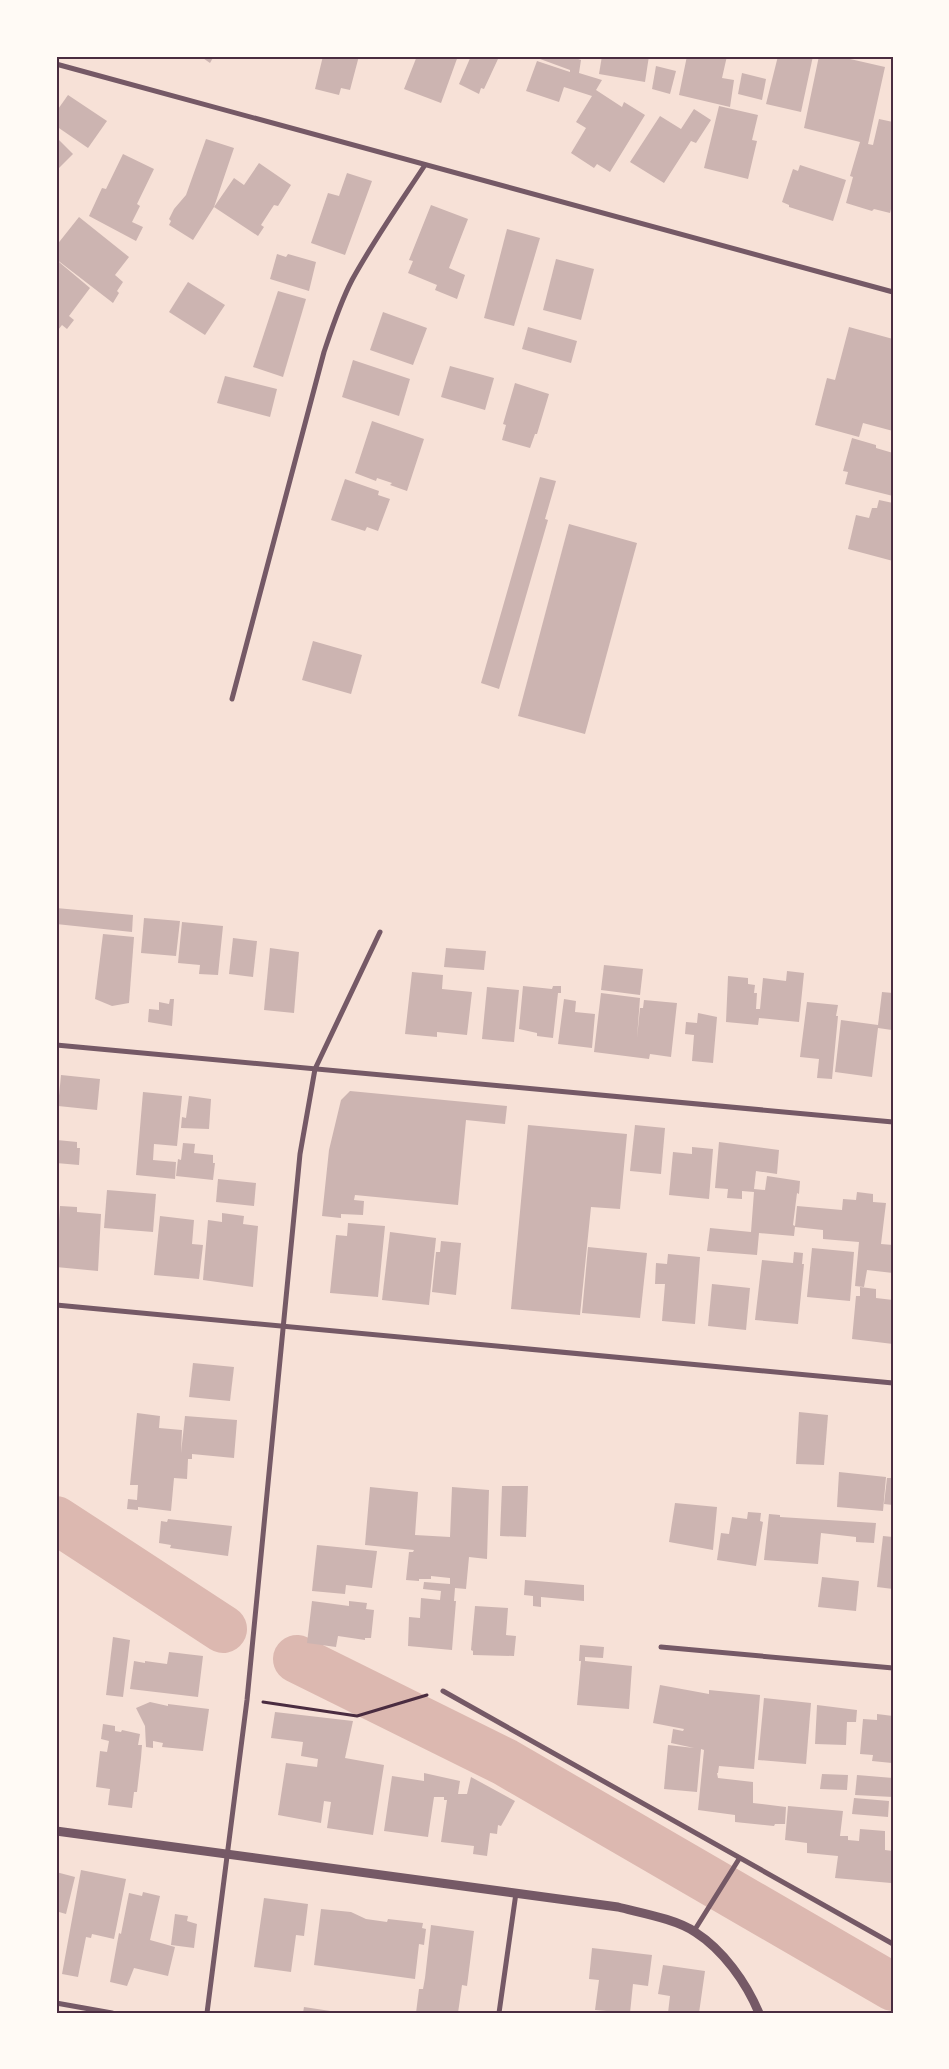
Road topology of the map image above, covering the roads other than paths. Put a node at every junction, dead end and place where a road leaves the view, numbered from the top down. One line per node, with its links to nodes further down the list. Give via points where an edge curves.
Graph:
1 (56, 64): 2 (street)
2 (425, 165): 3 (street); 4 (street, via 365,258 336,317)
3 (893, 292)
4 (232, 699)
5 (380, 932): 7 (street)
6 (56, 1045): 7 (street)
7 (315, 1069): 8 (street); 10 (street, via 300,1154)
8 (893, 1122)
9 (56, 1305): 10 (street)
10 (284, 1326): 11 (street); 16 (street)
11 (893, 1383)
12 (662, 1647): 13 (street)
13 (893, 1668)
14 (443, 1691): 17 (street)
15 (56, 1830): 16 (street)
16 (229, 1855): 18 (street); 23 (street)
17 (739, 1858): 19 (street); 20 (street)
18 (516, 1893): 19 (street, via 618,1907 660,1917); 24 (street)
19 (694, 1931): 25 (street, via 719,1951 737,1974)
20 (893, 1944)
21 (56, 2003): 22 (street)
22 (112, 2013)
23 (207, 2013)
24 (499, 2013)
25 (759, 2013)

